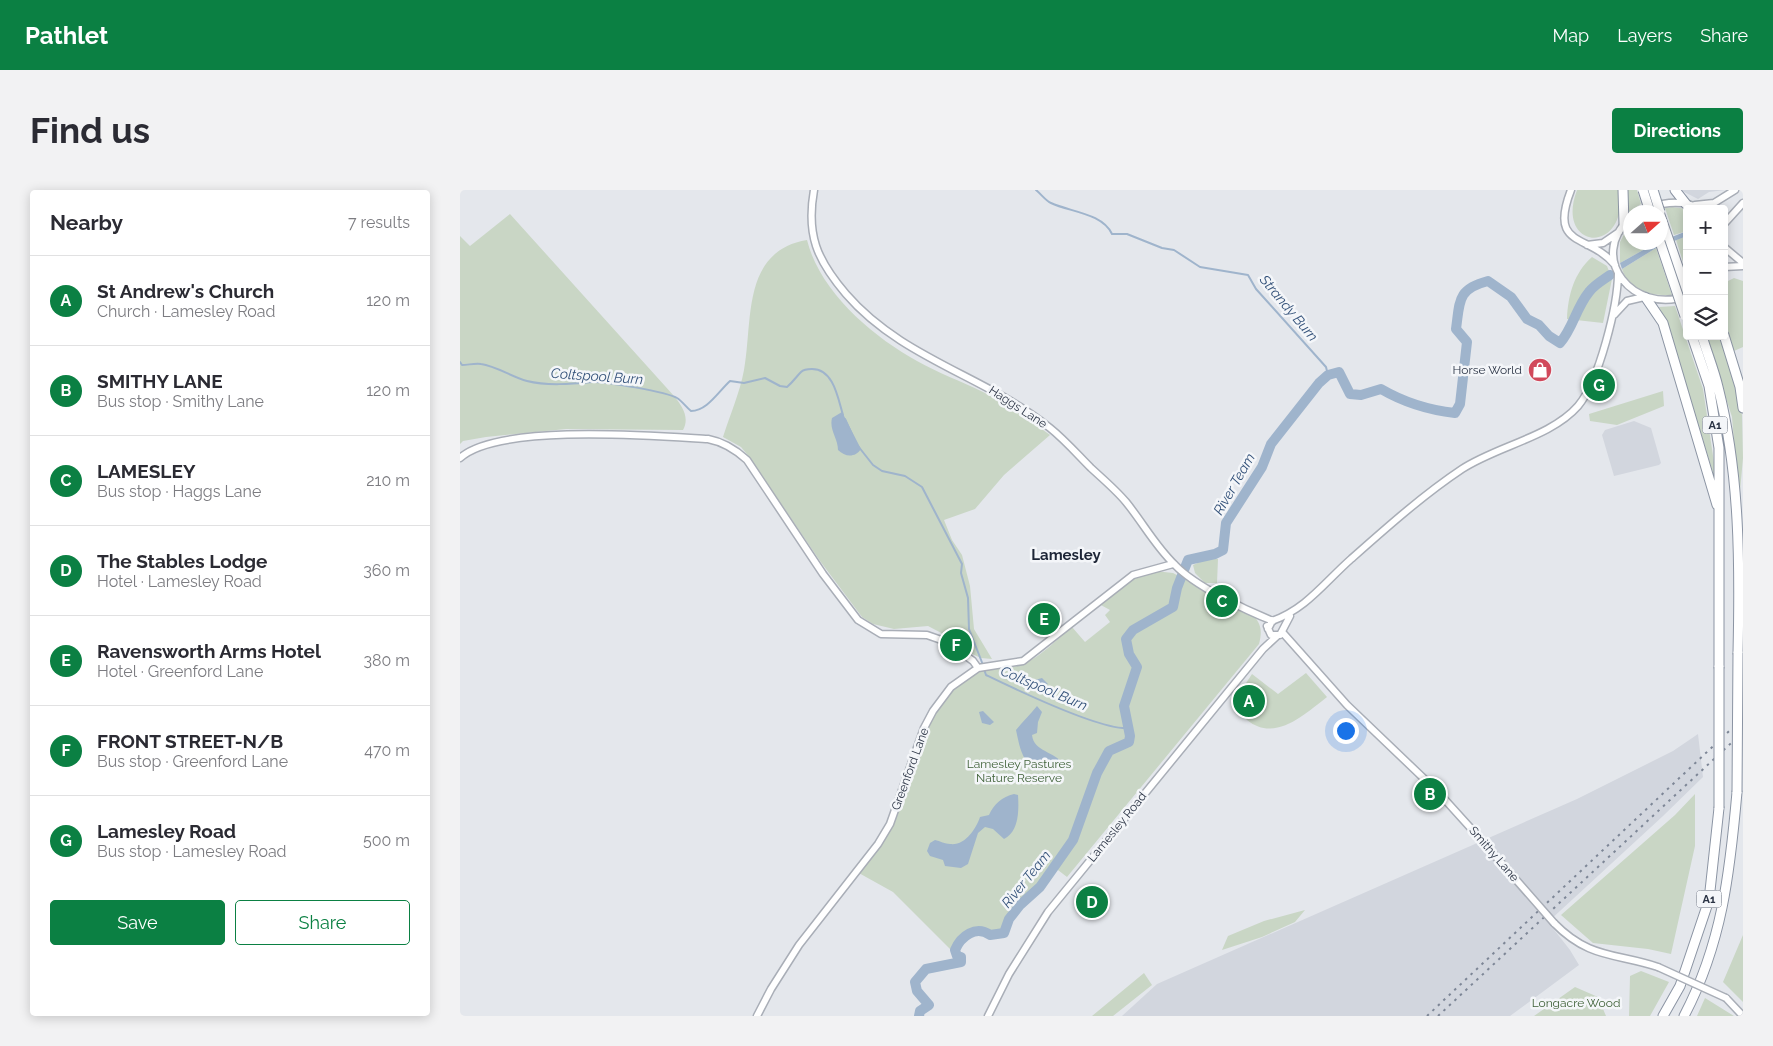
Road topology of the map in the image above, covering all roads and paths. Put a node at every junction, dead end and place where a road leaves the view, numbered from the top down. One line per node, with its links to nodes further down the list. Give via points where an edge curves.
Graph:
1 (814, 190): 40 (street, Haggs Lane, via 813,240 819,259 847,294 893,336 929,359 985,386 1051,429 1125,500)
2 (1570, 190): 20 (street, via 1564,210 1565,224 1575,239)
3 (1623, 190): 9 (highway)
4 (1643, 190): 10 (highway, bridge)
5 (1653, 190): 11 (highway, bridge)
6 (1675, 190): 14 (highway)
7 (1735, 190): 15 (street, via 1714,203)
8 (1743, 202): 16 (street)
9 (1624, 205)
10 (1648, 205)
11 (1657, 205)
12 (1659, 205): 13 (street)
13 (1683, 205)
14 (1692, 205)
15 (1700, 205)
16 (1728, 219)
17 (1623, 227): 20 (street, via 1603,243)
18 (1623, 230): 24 (street, via 1614,252)
19 (1668, 238): 27 (highway)
20 (1586, 245): 24 (street)
21 (1663, 250): 30 (highway, bridge)
22 (1727, 250): 23 (street)
23 (1743, 265): 25 (street)
24 (1616, 266): 26 (street)
25 (1728, 267)
26 (1618, 273): 29 (street, via 1630,288); 31 (street, via 1618,289)
27 (1683, 283)
28 (1683, 296): 29 (street, via 1668,300)
29 (1645, 298): 31 (street, via 1623,303); 37 (highway, via 1663,323)
30 (1683, 309)
31 (1609, 322): 41 (street, via 1591,384 1568,416 1456,473 1358,553 1313,598)
32 (1693, 340): 37 (highway, A1, via 1709,386 1719,448)
33 (1703, 340): 39 (highway, A1, via 1718,386 1729,442)
34 (1726, 340): 35 (highway)
35 (1743, 408)
36 (460, 458): 48 (street, via 481,446 572,434 630,434 719,441 734,448 747,460 822,574 858,620 881,634 927,635 947,642)
37 (1720, 518): 51 (highway, A1, bridge, via 1719,808 1709,900 1680,986)
38 (1743, 532): 39 (highway)
39 (1740, 558): 52 (highway, A1, bridge, via 1737,792 1731,855 1721,916 1706,970)
40 (1175, 566): 42 (street, Haggs Lane, via 1191,580); 48 (street, Greenford Lane, via 1133,575 1023,661)
41 (1294, 612): 43 (street); 44 (street)
42 (1257, 614): 43 (street, Haggs Lane); 45 (street, Haggs Lane)
43 (1275, 620): 44 (street, Haggs Lane); 45 (street, Lamesley Road)
44 (1284, 625): 46 (street)
45 (1268, 630): 46 (street); 47 (street, Lamesley Road)
46 (1280, 635): 47 (street, Lamesley Road); 53 (street, Smithy Lane, bridge, via 1438,792 1568,936 1590,950 1658,967 1726,998)
47 (1263, 649): 50 (street, Lamesley Road, via 1048,912 1009,974)
48 (978, 668): 49 (street, Greenford Lane, via 951,687 932,711 890,824 800,945)
49 (757, 1016)
50 (988, 1016)
51 (1663, 1016)
52 (1684, 1016)
53 (1743, 1016)

